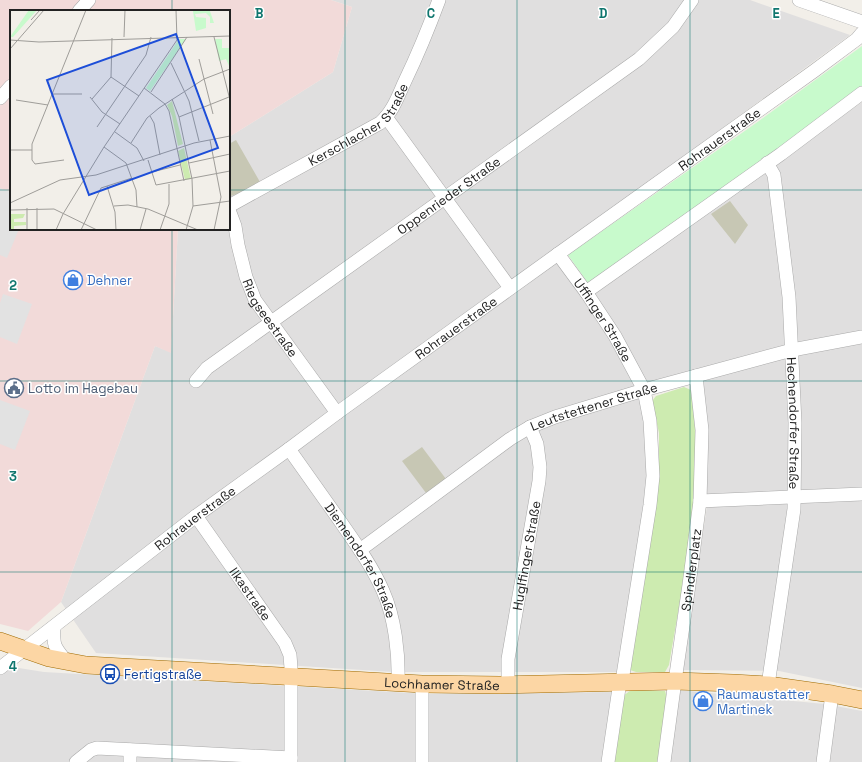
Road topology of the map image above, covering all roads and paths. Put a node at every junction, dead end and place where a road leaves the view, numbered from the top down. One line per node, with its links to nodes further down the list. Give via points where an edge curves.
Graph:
1 (89, 0): 5 (street)
2 (439, 0): 9 (street, Kerschlacher Straße, via 418,54 393,108)
3 (692, 0): 11 (street, Oppenrieder Straße, via 673,27 638,59)
4 (799, 0): 6 (street)
5 (80, 10)
6 (862, 22)
7 (862, 33): 14 (street, Rohrauerstraße, via 814,71)
8 (862, 93): 10 (street)
9 (386, 117): 11 (street); 12 (street, Kerschlacher Straße, via 380,123)
10 (767, 163): 16 (street); 19 (street, Hechendorfer Straße, via 774,175 789,296)
11 (445, 198): 15 (street); 17 (street, Oppenrieder Straße)
12 (230, 205)
13 (230, 213): 17 (street, Riegseestraße, via 246,277 255,300)
14 (558, 254): 15 (street, Rohrauerstraße); 16 (street, Uffinger Straße)
15 (510, 288): 23 (street, Rohrauerstraße)
16 (586, 292): 22 (street, Uffinger Straße, via 615,336)
17 (271, 322): 21 (street, Oppenrieder Straße, via 207,368); 23 (street, Riegseestraße)
18 (862, 337): 19 (street, Leutstettener Straße)
19 (792, 350): 20 (street, Leutstettener Straße); 27 (street, Hechendorfer Straße)
20 (696, 376): 22 (street, Leutstettener Straße); 28 (street, Spindlerplatz, via 702,430)
21 (196, 381)
22 (644, 390): 24 (street, Leutstettener Straße); 38 (street, via 650,421 653,476)
23 (336, 413): 25 (street, Rohrauerstraße)
24 (530, 427): 30 (street, Leutstettener Straße, via 510,439); 41 (street, Huglfinger Straße, via 537,444 539,481 508,660)
25 (289, 450): 29 (street, Rohrauerstraße); 30 (street, Diemendorfer Straße)
26 (862, 494): 27 (street)
27 (794, 497): 28 (street); 42 (street, Hechendorfer Straße)
28 (700, 501): 37 (street, Spindlerplatz)
29 (196, 516): 31 (street, Rohrauerstraße); 36 (street, Ilkastraße, via 285,644 290,655)
30 (360, 550): 39 (street, Diemendorfer Straße, via 373,571 390,610 395,630)
31 (54, 626): 33 (street, Rohrauerstraße); 34 (street, via 54,644)
32 (0, 641): 33 (main road, Lochhamer Straße)
33 (24, 649): 34 (main road, Lochhamer Straße); 35 (street)
34 (66, 661): 36 (main road, Lochhamer Straße, via 86,665)
35 (0, 668)
36 (291, 677): 39 (main road, Lochhamer Straße); 46 (street, Ilkastraße)
37 (675, 681): 38 (main road, Lochhamer Straße); 42 (main road, Lochhamer Straße); 50 (street, Spindlerplatz)
38 (621, 682): 41 (main road, Lochhamer Straße); 49 (street)
39 (398, 683): 40 (main road, Lochhamer Straße)
40 (422, 684): 41 (main road, Lochhamer Straße); 48 (street)
41 (508, 684)
42 (768, 685): 43 (main road, Lochhamer Straße)
43 (832, 694): 44 (main road, Lochhamer Straße); 51 (street)
44 (862, 700)
45 (130, 756): 46 (street); 47 (street, via 97,748)
46 (291, 760)
47 (76, 762)
48 (422, 762)
49 (608, 762)
50 (664, 762)
51 (823, 762)

